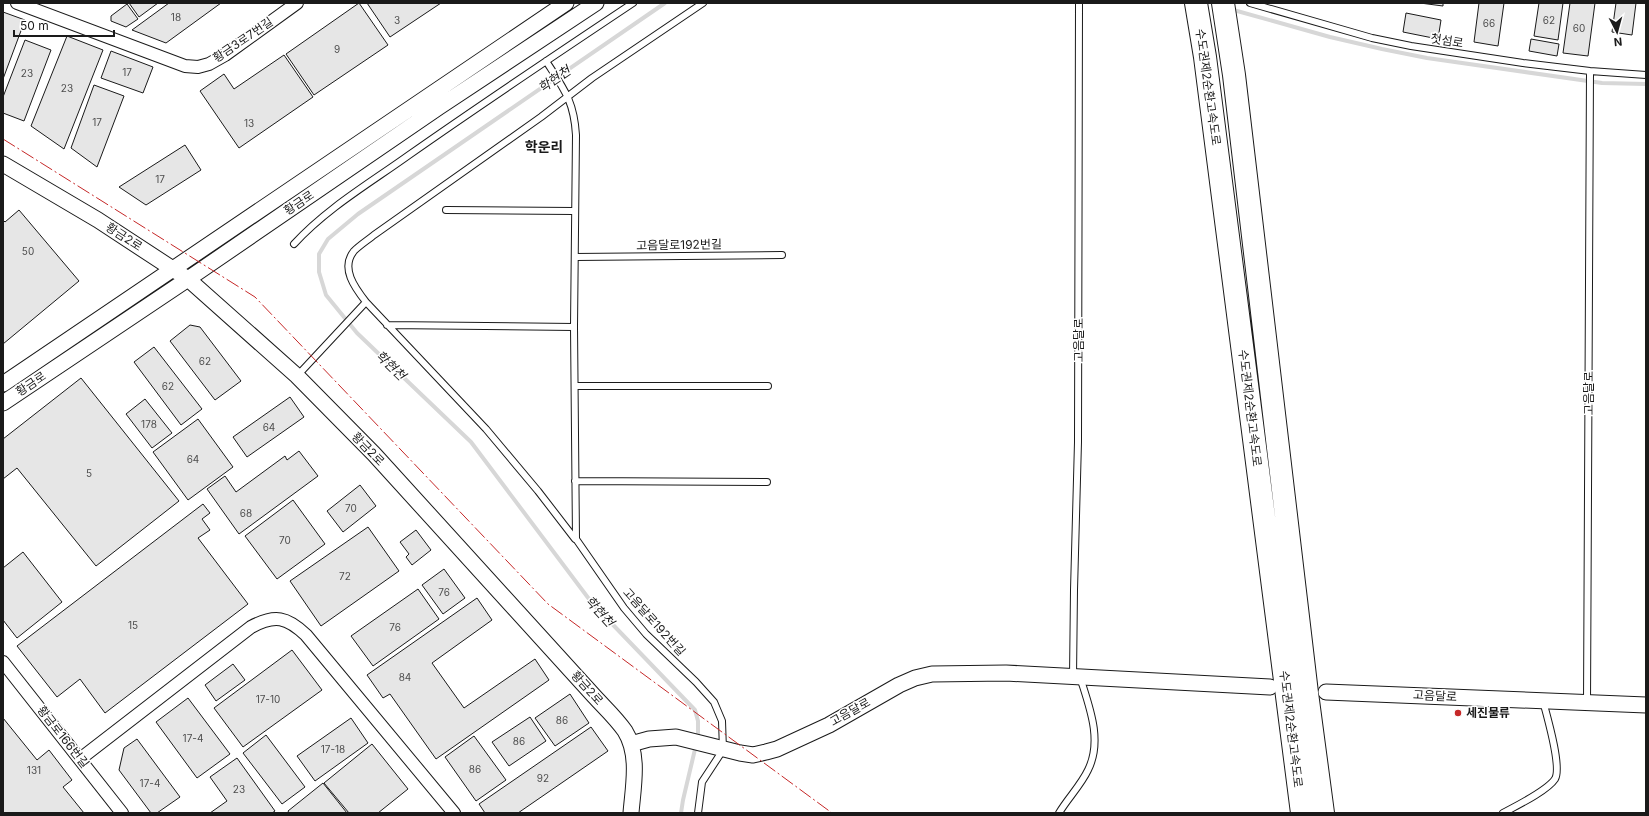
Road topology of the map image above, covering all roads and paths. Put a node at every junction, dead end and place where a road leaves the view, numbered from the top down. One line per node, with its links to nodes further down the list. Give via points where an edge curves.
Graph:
1 (17, 3): 11 (street, 황금3로7번길, via 168,60 198,67 225,55)
2 (297, 3): 11 (street, 황금3로7번길)
3 (596, 3): 12 (street, 황금로)
4 (633, 3): 13 (lane)
5 (703, 3): 16 (lane, 고음달로192번길, via 592,78)
6 (1079, 3): 37 (lane, 고음달로, via 1078,434 1074,590)
7 (1196, 3): 51 (highway, 수도권제2순환고속도로)
8 (1223, 3): 52 (highway, 수도권제2순환고속도로, via 1234,75)
9 (1250, 3): 14 (lane, 첫섬로, via 1372,38 1411,46)
10 (560, 4): 12 (street); 23 (street, 황금로)
11 (284, 7)
12 (568, 22): 24 (street, 황금로)
13 (546, 61): 16 (lane); 20 (lane, via 334,207 309,227)
14 (1590, 71): 15 (lane, 첫섬로); 41 (lane, 고음달로)
15 (1646, 75)
16 (569, 97): 19 (lane, via 576,135); 25 (lane, 고음달로192번길, via 354,251 348,273)
17 (3, 164): 23 (street, 황금2로, via 98,220)
18 (446, 210): 19 (lane)
19 (574, 211): 22 (lane)
20 (294, 244)
21 (782, 255): 22 (lane, 고음달로192번길)
22 (575, 257): 27 (lane)
23 (173, 270): 24 (street, 황금2로); 29 (street, 황금로)
24 (188, 279): 28 (street, 황금2로); 32 (street, 황금로)
25 (366, 302): 26 (lane, 고음달로192번길); 28 (lane)
26 (387, 325): 27 (lane); 35 (lane, 고음달로192번길, via 486,429)
27 (574, 327): 30 (lane)
28 (297, 376): 43 (street, 황금2로, via 374,454 594,696 624,731)
29 (3, 384)
30 (576, 386): 31 (lane); 33 (lane)
31 (768, 386)
32 (3, 403)
33 (575, 481): 34 (lane); 35 (lane)
34 (767, 482)
35 (576, 539): 44 (lane, 고음달로192번길, via 624,608 646,634 714,702 722,721)
36 (3, 662): 45 (street, 황금로166번길)
37 (1077, 677): 38 (street, 고음달로); 44 (street, 고음달로, via 1006,673 932,674 899,685 829,725 777,750 753,755); 50 (lane, 고음달로, via 1092,715 1095,746 1088,770)
38 (1270, 687)
39 (1326, 692): 40 (street, 고음달로)
40 (1543, 701): 41 (street, 고음달로); 53 (lane, via 1556,760 1555,779 1540,792)
41 (1587, 702): 42 (street, 고음달로)
42 (1646, 705)
43 (631, 744): 44 (street, 고음달로, via 662,737 676,737); 48 (street, 황금2로, via 634,768)
44 (717, 748): 49 (lane, via 702,782)
45 (80, 759): 46 (street, 황금로166번길); 47 (street, via 252,627 276,618 296,625 306,635)
46 (122, 813)
47 (454, 813)
48 (631, 813)
49 (698, 813)
50 (1059, 813)
51 (1302, 813)
52 (1323, 813)
53 (1504, 813)

